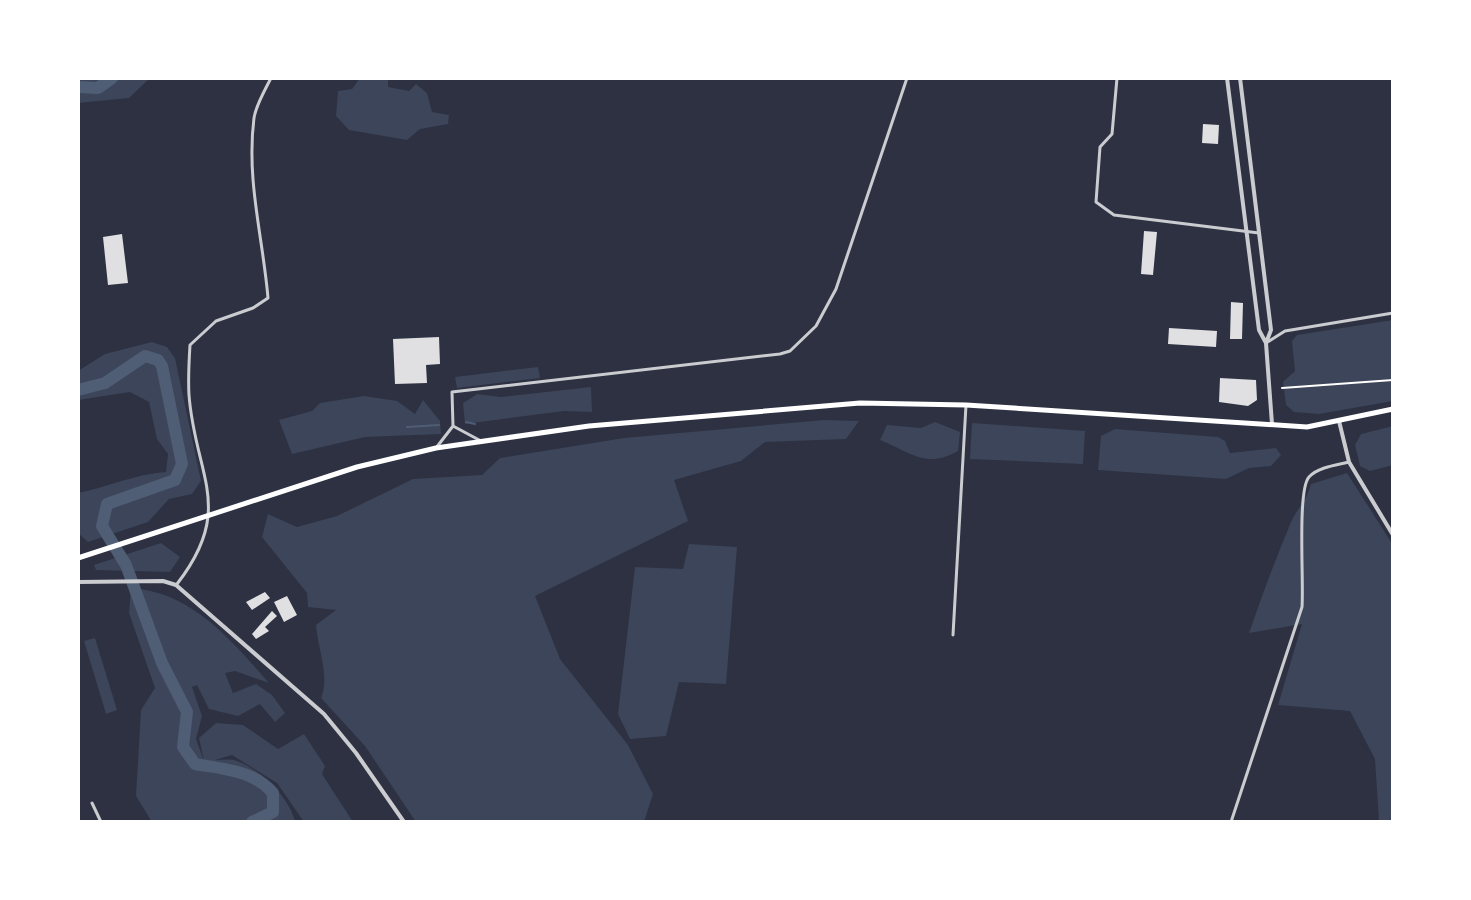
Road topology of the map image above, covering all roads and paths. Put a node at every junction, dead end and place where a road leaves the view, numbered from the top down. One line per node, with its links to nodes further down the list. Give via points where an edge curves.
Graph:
1 (271, 78): 23 (street, via 254,115 253,199 268,298 216,321 190,345 189,396 211,514 198,556)
2 (907, 78): 15 (street, via 836,289 824,316 790,351 452,392)
3 (1117, 78): 6 (street, via 1112,134 1100,147 1096,202 1114,215)
4 (1227, 78): 6 (street)
5 (1240, 78): 7 (street)
6 (1246, 229): 7 (street); 9 (street, via 1259,330)
7 (1259, 233): 9 (street, via 1271,330)
8 (1393, 313): 9 (street, via 1285,331)
9 (1266, 343): 16 (street)
10 (1393, 380): 11 (path)
11 (1282, 388)
12 (966, 405): 16 (main road); 17 (main road, via 783,407); 24 (street)
13 (1393, 409): 14 (main road)
14 (1339, 421): 16 (main road); 19 (street)
15 (453, 426): 17 (street); 18 (street)
16 (1272, 427)
17 (482, 441): 18 (main road)
18 (436, 448): 21 (main road, via 295,487)
19 (1349, 462): 20 (street); 28 (street, via 1307,478 1301,498 1302,607)
20 (1393, 535)
21 (78, 558)
22 (78, 582): 23 (street)
23 (176, 585): 27 (street, via 324,714)
24 (953, 635)
25 (92, 803): 26 (street)
26 (101, 822)
27 (404, 822)
28 (1231, 822)

